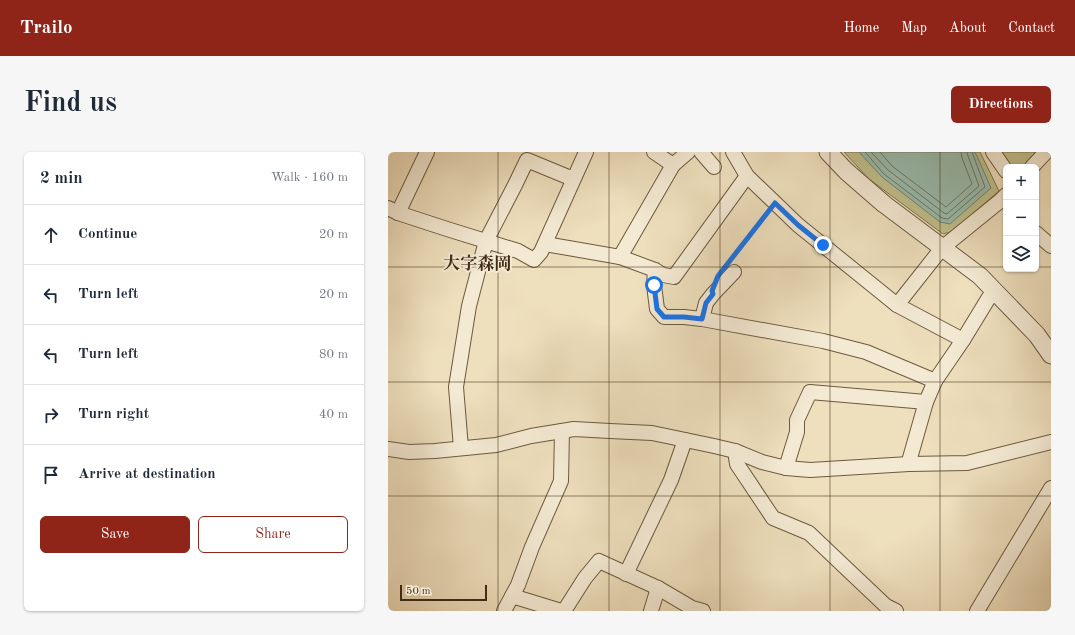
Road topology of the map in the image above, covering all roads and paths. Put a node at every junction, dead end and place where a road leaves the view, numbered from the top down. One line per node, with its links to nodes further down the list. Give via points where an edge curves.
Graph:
1 (427, 152): 18 (street)
2 (586, 152): 15 (street)
3 (654, 152): 11 (street)
4 (688, 152): 11 (street)
5 (701, 152): 12 (street)
6 (733, 152): 14 (street)
7 (828, 152): 23 (street, via 884,204)
8 (993, 152): 13 (street)
9 (1046, 152): 10 (street)
10 (1035, 164)
11 (673, 165): 24 (street)
12 (714, 167)
13 (1003, 167)
14 (747, 176): 17 (street); 26 (street, via 674,277)
15 (573, 179): 20 (street, via 527,160); 21 (street)
16 (1003, 202): 23 (street)
17 (775, 203): 25 (path); 28 (street, via 798,225)
18 (393, 211): 20 (street)
19 (1039, 236): 22 (street)
20 (486, 241): 21 (street, via 518,251 534,260); 37 (street, via 469,306 456,387)
21 (545, 244): 24 (street)
22 (1051, 246)
23 (942, 248): 27 (street, via 980,276); 28 (street)
24 (620, 257): 26 (street)
25 (731, 268): 29 (street, via 706,303)
26 (655, 270): 29 (street, via 657,309 664,317)
27 (994, 290): 30 (street); 31 (street, via 1037,335)
28 (897, 305): 30 (street)
29 (702, 319): 32 (street, via 823,341 866,352)
30 (963, 340): 32 (street)
31 (1051, 355)
32 (935, 381): 33 (street)
33 (926, 402): 40 (street); 41 (street, via 810,392 797,420 798,432)
34 (562, 431): 35 (street, via 574,429 652,433); 37 (street, via 496,445); 45 (street, via 561,481)
35 (685, 440): 39 (street); 43 (street, via 671,480)
36 (1051, 442): 40 (street, via 968,463)
37 (461, 448): 38 (street, via 435,452)
38 (388, 449)
39 (735, 451): 41 (street); 51 (street, via 737,464 773,518 809,533 886,606)
40 (909, 464): 41 (street, via 810,470)
41 (786, 468)
42 (1051, 488): 52 (street)
43 (626, 574): 44 (street); 48 (street, via 599,562 585,578)
44 (658, 588): 49 (street); 50 (street, via 692,608)
45 (512, 596): 46 (street); 47 (street)
46 (504, 611)
47 (560, 611)
48 (564, 611)
49 (651, 611)
50 (703, 611)
51 (896, 611)
52 (977, 611)

